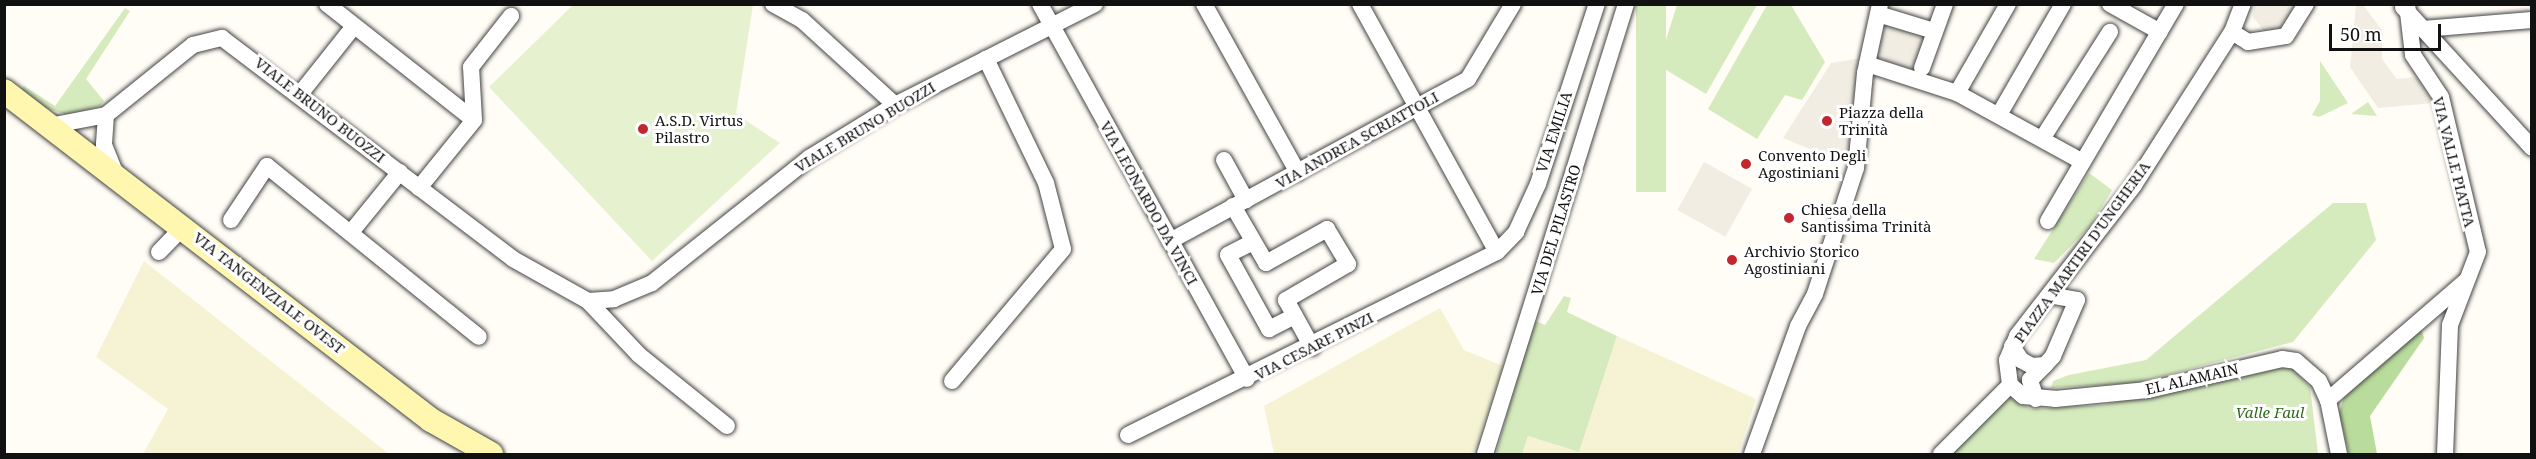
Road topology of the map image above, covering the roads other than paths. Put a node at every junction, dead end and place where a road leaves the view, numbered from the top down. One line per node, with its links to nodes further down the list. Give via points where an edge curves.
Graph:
1 (327, 4): 21 (street)
2 (773, 4): 33 (street, via 802,20)
3 (1040, 4): 22 (street, VIA LEONARDO DA VINCI)
4 (1095, 4): 22 (street, VIALE BRUNO BUOZZI)
5 (1204, 4): 44 (street)
6 (1360, 4): 34 (street)
7 (1513, 4): 34 (street, VIA ANDREA SCRIATTOLI, via 1468,78)
8 (1597, 4): 55 (street, VIA EMILIA, via 1538,184 1515,232)
9 (1626, 4): 72 (street, VIA DEL PILASTRO)
10 (1945, 4): 24 (street)
11 (2008, 4): 31 (street)
12 (2063, 4): 35 (street)
13 (2176, 4): 25 (street)
14 (2242, 4): 26 (street, PIAZZA MARTIRI D'UNGHERIA)
15 (2306, 4): 26 (street, via 2286,36 2248,42)
16 (2405, 6): 23 (street); 56 (street, VIA VALLE PIATTA, via 2413,56 2441,97 2478,252)
17 (1879, 9): 24 (street); 28 (street)
18 (2117, 15): 25 (street); 39 (street)
19 (511, 16): 37 (street, via 471,67)
20 (2532, 20): 23 (street)
21 (354, 26): 32 (street); 37 (street)
22 (1052, 27): 27 (street, VIALE BRUNO BUOZZI); 52 (street, VIA LEONARDO DA VINCI)
23 (2423, 29): 40 (street)
24 (1934, 31): 29 (street)
25 (2160, 32): 42 (street)
26 (2232, 32): 57 (street, PIAZZA MARTIRI D'UNGHERIA, via 2134,186)
27 (986, 59): 33 (street, VIALE BRUNO BUOZZI); 65 (street, via 1046,183 1063,249)
28 (1867, 64): 31 (street); 73 (street, via 1856,168)
29 (1922, 68)
30 (4, 91): 38 (main road, VIA TANGENZIALE OVEST)
31 (1957, 93): 35 (street)
32 (300, 94): 36 (street, VIALE BRUNO BUOZZI, via 231,40 213,38 193,45); 43 (street, VIALE BRUNO BUOZZI)
33 (895, 105): 58 (street, VIALE BRUNO BUOZZI, via 808,158 652,283 614,299)
34 (1418, 107): 44 (street, VIA ANDREA SCRIATTOLI); 55 (street)
35 (2000, 113): 39 (street)
36 (106, 115): 38 (street); 45 (street, via 104,145)
37 (474, 120): 46 (street)
38 (50, 126): 45 (main road, VIA TANGENZIALE OVEST)
39 (2042, 139): 42 (street)
40 (2532, 148)
41 (1224, 160): 47 (street)
42 (2082, 161): 49 (street)
43 (400, 172): 46 (street, VIALE BRUNO BUOZZI); 51 (street)
44 (1298, 173): 47 (street, VIA ANDREA SCRIATTOLI)
45 (118, 177): 50 (main road, VIA TANGENZIALE OVEST)
46 (419, 188): 58 (street, VIALE BRUNO BUOZZI, via 513,259)
47 (1239, 203): 52 (street, VIA ANDREA SCRIATTOLI); 53 (street)
48 (231, 220): 51 (street, via 267,166)
49 (2048, 221)
50 (184, 226): 54 (street); 71 (main road, VIA TANGENZIALE OVEST, via 431,420)
51 (352, 231): 60 (street)
52 (1170, 241): 64 (street, VIA LEONARDO DA VINCI)
53 (1253, 242): 59 (street, via 1228,255 1269,329); 59 (street, via 1266,263 1327,229 1348,264 1286,300)
54 (159, 252)
55 (1497, 252): 62 (street, VIA CESARE PINZI)
56 (2469, 280): 68 (street); 76 (street, VIA VALLE PIATTA, via 2450,326)
57 (2049, 295): 61 (street, PIAZZA MARTIRI D'UNGHERIA); 63 (street, via 2077,300)
58 (588, 301): 69 (street, VIALE BRUNO BUOZZI, via 639,355)
59 (1295, 316): 62 (street)
60 (479, 337)
61 (2012, 346): 63 (street, via 2025,364); 66 (street, PIAZZA MARTIRI D'UNGHERIA, via 2007,360)
62 (1312, 347): 64 (street, VIA CESARE PINZI)
63 (2045, 364): 67 (street, via 2030,380)
64 (1247, 379): 70 (street, VIA CESARE PINZI)
65 (952, 381)
66 (2010, 386): 67 (street); 74 (street)
67 (2036, 399): 68 (street, EL ALAMAIN, via 2148,390 2282,359 2309,369)
68 (2328, 400): 75 (street, EL ALAMAIN)
69 (727, 426)
70 (1128, 435)
71 (491, 454)
72 (1485, 454)
73 (1752, 454)
74 (1941, 454)
75 (2339, 454)
76 (2445, 454)

